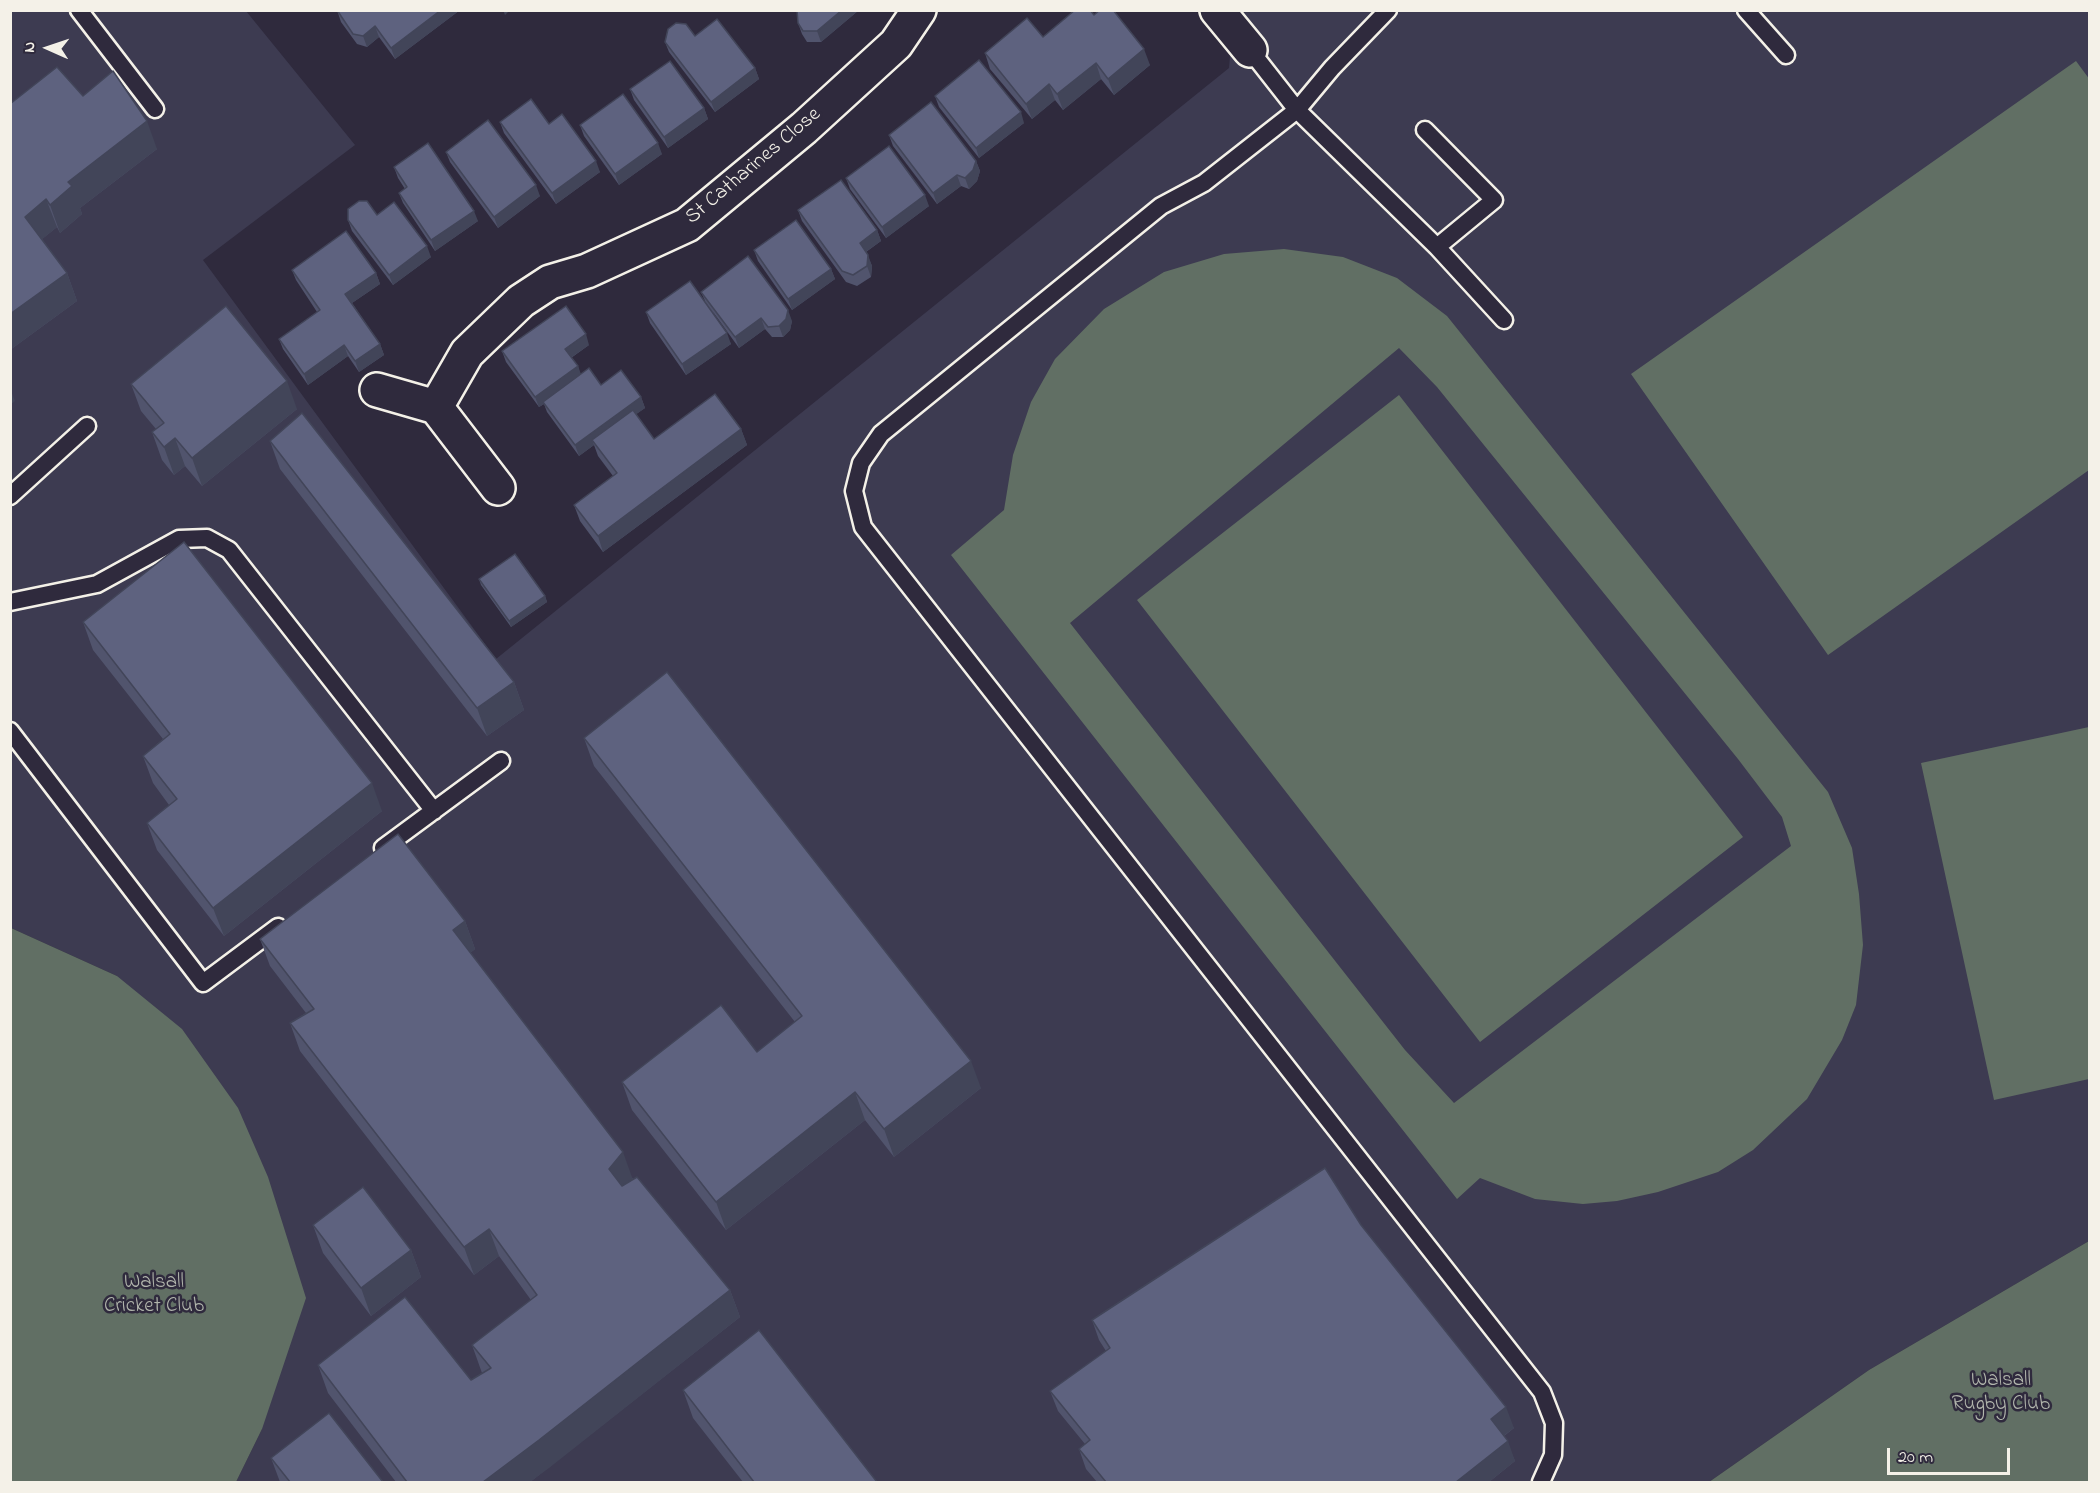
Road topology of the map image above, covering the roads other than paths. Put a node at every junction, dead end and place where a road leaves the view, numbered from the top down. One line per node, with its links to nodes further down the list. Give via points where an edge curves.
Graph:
1 (79, 10): 8 (lane)
2 (919, 10): 14 (street, St Catharines Close, via 896,44 804,128 687,225 587,271 550,282 520,301 467,353)
3 (1217, 10): 6 (street)
4 (1388, 10): 9 (lane)
5 (1746, 10): 7 (lane)
6 (1250, 50): 9 (lane)
7 (1786, 55)
8 (154, 109)
9 (1297, 110): 11 (lane); 24 (lane, via 1204,183 1161,206 881,434 861,463 855,491 863,527 1542,1392 1554,1423 1554,1444)
10 (1425, 130): 11 (lane, via 1494,200)
11 (1437, 247): 12 (lane)
12 (1504, 320)
13 (378, 390): 14 (street)
14 (435, 408): 16 (street)
15 (87, 426): 17 (lane)
16 (498, 488)
17 (10, 496)
18 (10, 602): 21 (lane, via 98,584 179,539 207,538 229,550)
19 (10, 731): 23 (lane, via 203,982)
20 (501, 761): 21 (lane)
21 (434, 811): 22 (lane)
22 (366, 861)
23 (289, 918)
24 (1541, 1482)

